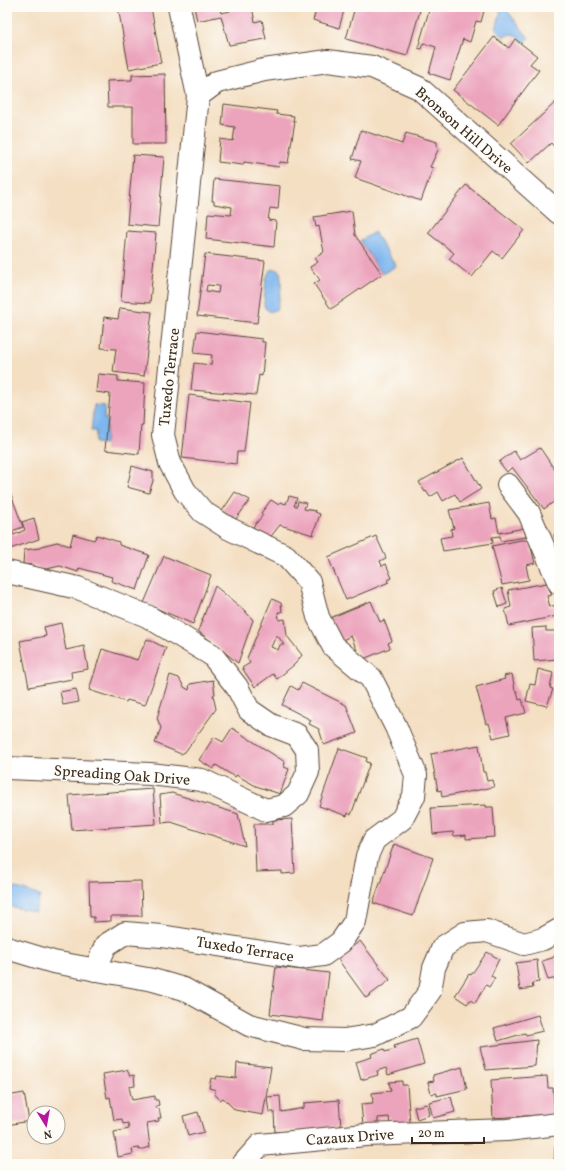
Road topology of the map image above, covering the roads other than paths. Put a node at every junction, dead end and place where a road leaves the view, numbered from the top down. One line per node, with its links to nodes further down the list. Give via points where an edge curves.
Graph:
1 (179, 7): 2 (street, Tuxedo Terrace)
2 (198, 96): 3 (street, Bronson Hill Drive, via 217,82 264,70 328,61 372,67 419,88); 10 (street, Tuxedo Terrace, via 163,435 170,463 185,491 203,512 228,528 286,556 309,582 318,617 334,646 371,678 396,727 416,775 414,796 402,819 374,840 367,856 355,922 341,942 324,955 300,958 161,936 125,933 106,945)
3 (559, 213)
4 (508, 485): 6 (street, via 529,513)
5 (7, 572): 7 (street, Spreading Oak Drive, via 85,591 147,616 212,655 237,688 249,710 271,725 297,735 307,750 308,772 298,794 284,806 266,810 202,780 150,774)
6 (559, 583)
7 (7, 768)
8 (559, 930): 10 (street, via 543,939 524,944 487,931 464,932 442,947 434,968 430,991 411,1017 375,1035 344,1040 304,1039 249,1025 184,989 153,980)
9 (7, 948): 10 (street, via 53,962)
10 (95, 970)
11 (559, 1124): 12 (street, Cazaux Drive, via 507,1130 366,1135 260,1144)
12 (243, 1164)

